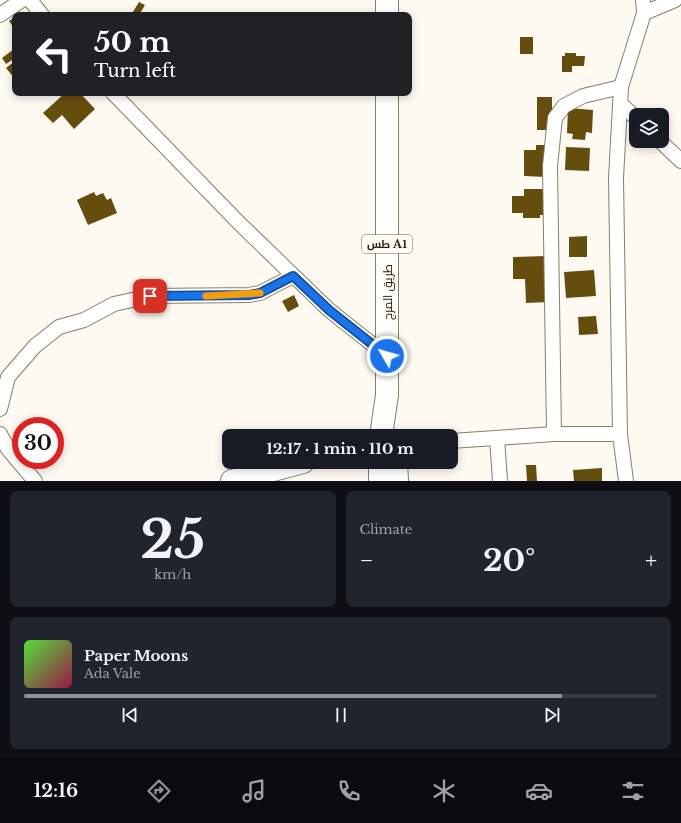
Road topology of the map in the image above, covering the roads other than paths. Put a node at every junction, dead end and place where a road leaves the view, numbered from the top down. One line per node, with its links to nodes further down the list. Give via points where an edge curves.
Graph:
1 (22, 0): 8 (street)
2 (30, 0): 6 (street)
3 (387, 0): 7 (main road)
4 (675, 0): 5 (street)
5 (644, 6): 9 (street)
6 (40, 12)
7 (387, 12)
8 (0, 15)
9 (621, 87): 12 (street); 23 (street, via 583,96 564,106 555,118 550,166)
10 (116, 96): 16 (street)
11 (387, 96): 17 (main road, طريق المرج / طس A1)
12 (621, 104): 13 (street); 24 (street, via 616,178)
13 (629, 111)
14 (667, 148): 15 (street)
15 (681, 161)
16 (293, 276): 17 (street, via 329,310); 19 (street, via 260,293 249,295 150,296 114,304 84,320 59,327 35,346 8,377)
17 (387, 356): 18 (main road, طريق المرج / طس A1)
18 (387, 395): 20 (main road, طس A1); 21 (main road, طس A1)
19 (0, 410)
20 (382, 429)
21 (393, 429)
22 (0, 434): 30 (street, via 8,450)
23 (554, 434): 24 (street); 25 (street)
24 (620, 434): 35 (street)
25 (497, 438): 26 (street); 34 (street)
26 (458, 441)
27 (277, 469): 31 (main road)
28 (380, 469): 32 (main road)
29 (396, 469): 33 (main road)
30 (35, 481)
31 (232, 481)
32 (380, 481)
33 (397, 481)
34 (500, 481)
35 (626, 481)

